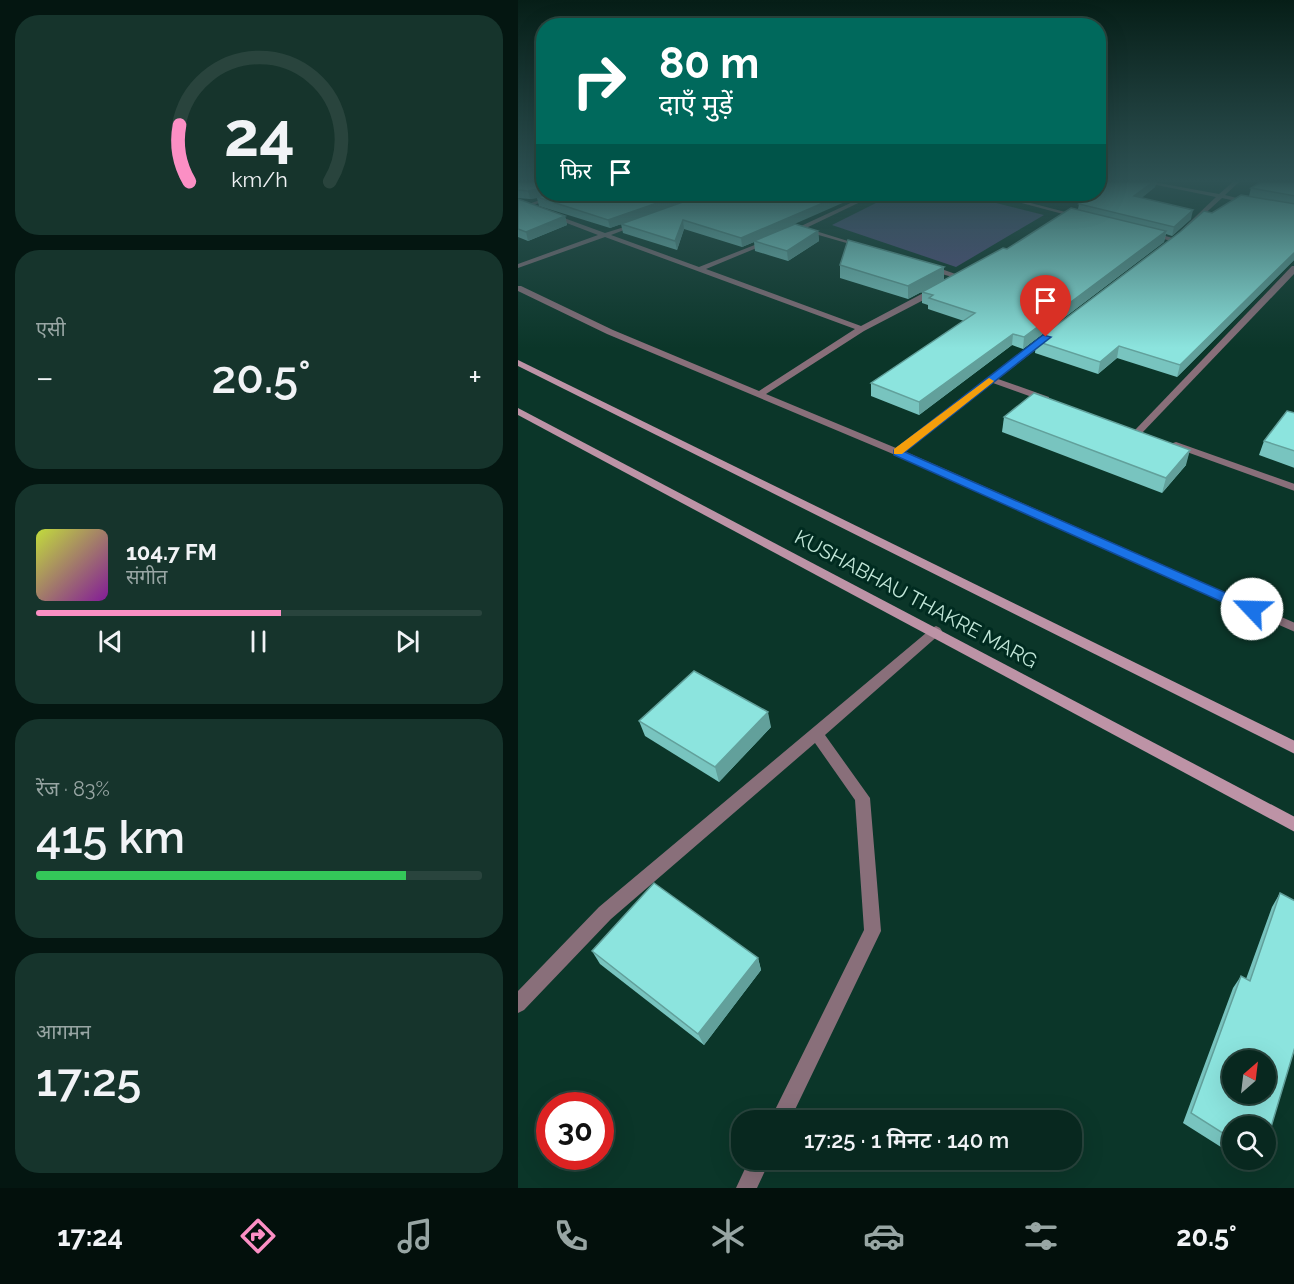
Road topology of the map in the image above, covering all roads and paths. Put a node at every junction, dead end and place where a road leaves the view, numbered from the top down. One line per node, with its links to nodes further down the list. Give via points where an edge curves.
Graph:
1 (600, 237): 10 (street)
2 (608, 237): 13 (street)
3 (777, 237): 13 (street)
4 (831, 237): 9 (street)
5 (1164, 237): 7 (street)
6 (1178, 237): 7 (street)
7 (1175, 240): 8 (street)
8 (1165, 247)
9 (869, 249)
10 (518, 266)
11 (926, 267): 15 (street)
12 (1295, 268): 27 (street)
13 (698, 270): 19 (street)
14 (970, 272): 15 (street)
15 (960, 277): 16 (street)
16 (950, 283)
17 (518, 288): 23 (street, via 610,332)
18 (941, 288): 19 (street)
19 (861, 329): 23 (street)
20 (1055, 330): 22 (street)
21 (518, 363): 35 (main road, KUSHABHAU THAKRE MARG)
22 (991, 379): 24 (street); 30 (street)
23 (760, 394): 30 (street)
24 (1059, 403)
25 (518, 411): 33 (main road, KUSHABHAU THAKRE MARG)
26 (1126, 428): 27 (street)
27 (1138, 432): 28 (street)
28 (1149, 436)
29 (1160, 440): 31 (street)
30 (898, 452): 32 (street)
31 (1295, 488)
32 (1295, 628)
33 (936, 631): 34 (street); 36 (main road, KUSHABHAU THAKRE MARG)
34 (816, 734): 37 (street, via 605,914); 38 (street, via 862,798 873,931)
35 (1295, 748)
36 (1295, 825)
37 (518, 1004)
38 (785, 1110)
39 (755, 1170): 40 (street)
40 (746, 1188)

